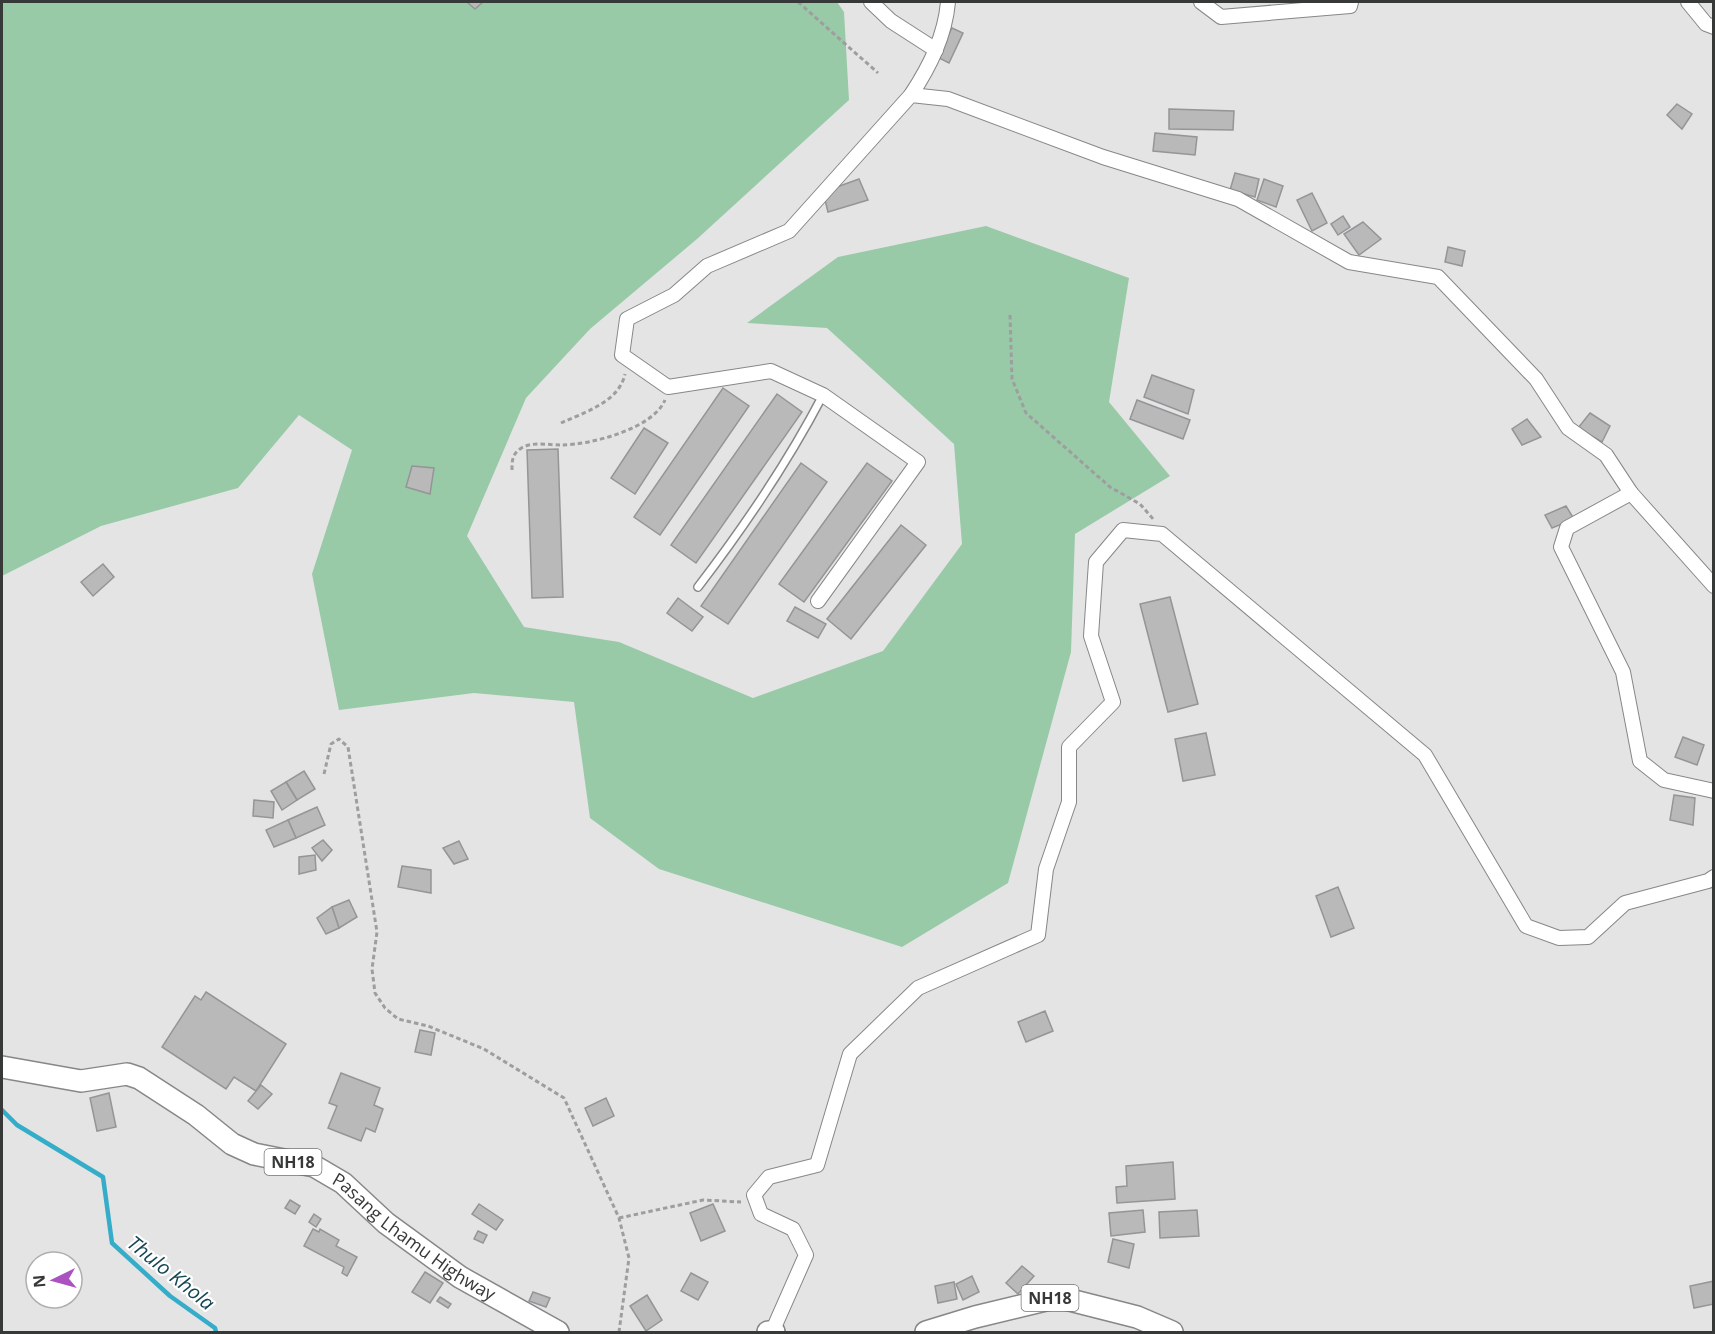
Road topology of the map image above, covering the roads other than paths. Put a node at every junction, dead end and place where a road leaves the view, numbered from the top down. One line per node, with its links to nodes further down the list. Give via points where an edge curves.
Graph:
1 (871, 2): 7 (street, via 891,21)
2 (948, 2): 7 (street)
3 (1201, 2): 4 (street, via 1221,17 1350,6)
4 (1351, 2)
5 (1688, 2): 6 (street)
6 (1713, 27)
7 (936, 50): 8 (street)
8 (911, 95): 9 (street, via 789,231 707,266 674,295 627,319 622,355 668,387 771,371); 10 (street, via 948,99 1103,157 1238,199 1348,262 1438,277 1536,379 1568,428 1606,455)
9 (823, 395): 12 (lane, via 802,435); 13 (street, via 918,462)
10 (1631, 493): 11 (street); 14 (street, via 1567,528 1561,547 1623,672 1640,761 1664,780)
11 (1713, 586)
12 (698, 587)
13 (818, 601)
14 (1713, 791)
15 (1713, 877): 18 (street, via 1625,903 1588,937 1559,938 1526,926 1425,755 1162,534 1123,530 1096,562 1091,636 1113,702 1069,747 1069,802 1046,870 1038,935 918,988 850,1054 818,1165 769,1177 754,1194 761,1214 794,1229 806,1255)
16 (2, 1067): 17 (main road, Pasang Lhamu Highway / NH18, via 81,1081 127,1074 139,1078 232,1144 255,1154 314,1166 344,1183 386,1223 460,1278)
17 (558, 1332)
18 (772, 1332)
19 (926, 1332): 20 (main road, NH18, via 1058,1297 1137,1317)
20 (1172, 1332)

